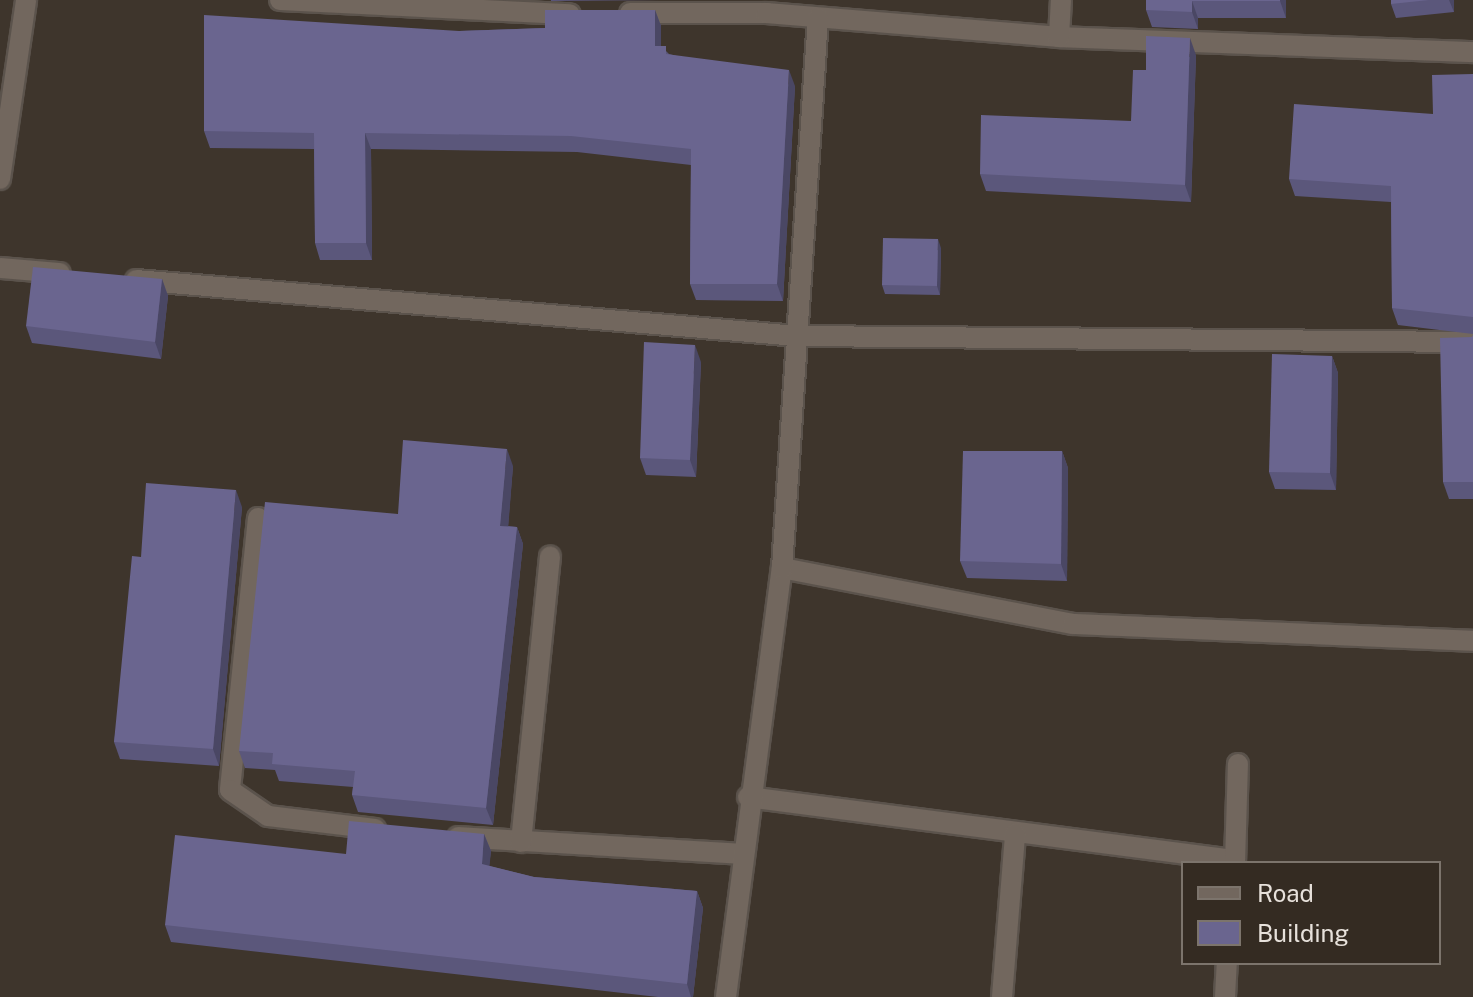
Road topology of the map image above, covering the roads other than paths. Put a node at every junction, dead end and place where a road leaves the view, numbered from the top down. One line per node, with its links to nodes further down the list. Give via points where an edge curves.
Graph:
1 (26, 0): 9 (street)
2 (283, 0): 5 (street)
3 (1061, 0): 7 (street)
4 (767, 6): 5 (street, via 601,14); 6 (street)
5 (482, 7)
6 (818, 18): 7 (street); 13 (street)
7 (1059, 37): 8 (street)
8 (1473, 52)
9 (0, 179)
10 (0, 268): 11 (street)
11 (80, 275)
12 (112, 278): 13 (street)
13 (797, 336): 14 (street); 17 (street)
14 (1473, 342)
15 (258, 518): 21 (street, via 230,790 268,816)
16 (550, 556): 24 (street)
17 (782, 568): 18 (street, via 1073,624); 20 (street)
18 (1473, 641)
19 (1238, 764): 26 (street)
20 (748, 797): 22 (street); 25 (street)
21 (395, 831)
22 (1015, 834): 26 (street); 29 (street)
23 (442, 836): 24 (street)
24 (521, 842): 25 (street)
25 (742, 854): 28 (street)
26 (1235, 861)
27 (1227, 965): 30 (street)
28 (726, 997)
29 (1002, 997)
30 (1225, 997)

